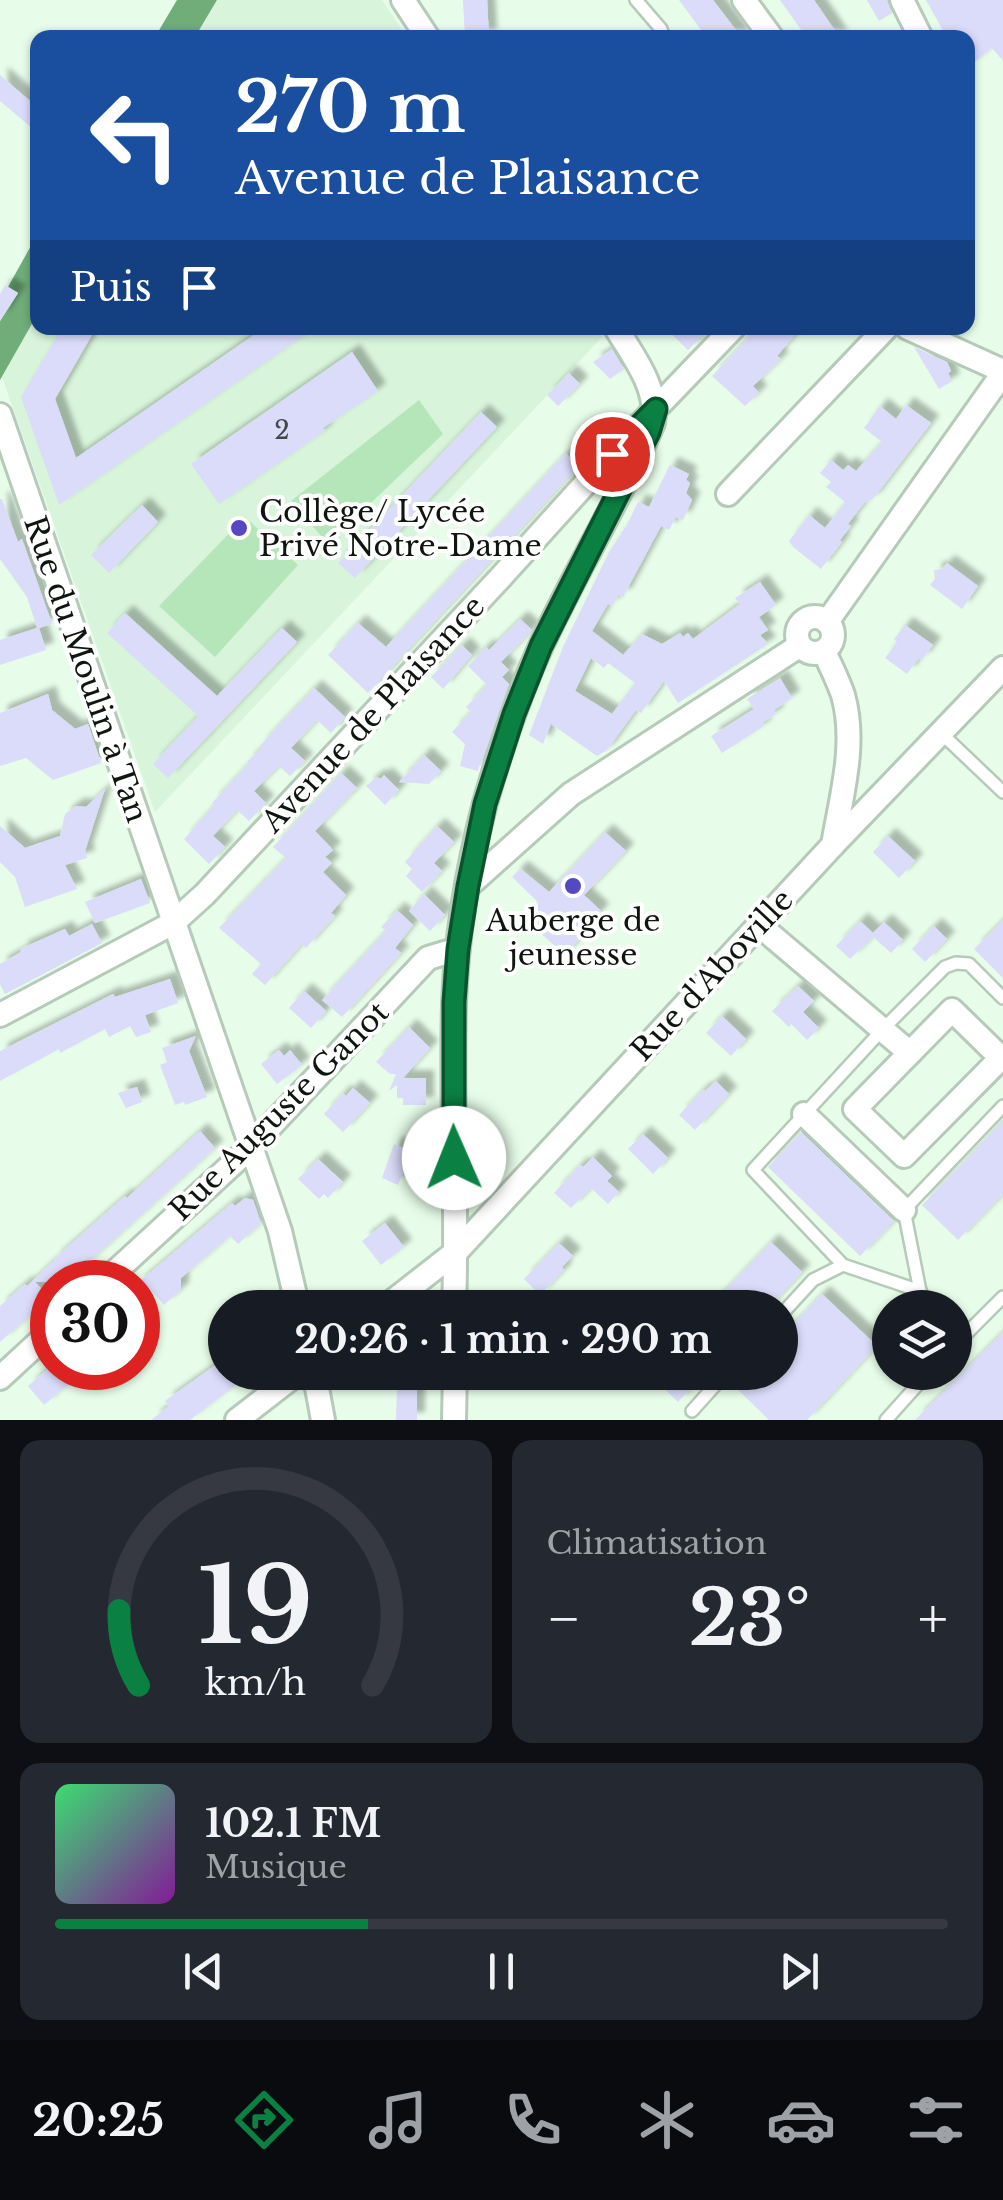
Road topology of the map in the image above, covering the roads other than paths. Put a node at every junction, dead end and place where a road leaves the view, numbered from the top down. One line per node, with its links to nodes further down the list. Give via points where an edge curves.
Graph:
1 (403, 0): 5 (street)
2 (636, 0): 6 (lane)
3 (744, 0): 7 (street)
4 (902, 0): 8 (street)
5 (423, 30)
6 (661, 30)
7 (766, 30)
8 (917, 30)
9 (620, 335): 14 (street)
10 (726, 335): 14 (street, Avenue de Plaisance)
11 (879, 335): 16 (street)
12 (923, 335): 13 (street)
13 (1003, 372): 17 (street)
14 (656, 409): 24 (street, via 541,646 485,804); 25 (street, Avenue de Plaisance)
15 (0, 414): 25 (street, Rue du Moulin à Tan)
16 (728, 494)
17 (827, 622): 18 (street, via 803,621 796,636); 19 (street, via 833,637)
18 (800, 646): 19 (street, via 808,653); 24 (street, via 572,794)
19 (824, 651): 23 (street, via 848,726)
20 (1003, 668): 21 (street, Rue d'Aboville)
21 (941, 732): 22 (lane); 23 (street, Rue d'Aboville)
22 (1003, 792)
23 (833, 845): 26 (street, Rue d'Aboville)
24 (468, 886): 27 (street)
25 (173, 922): 29 (street, Avenue de Plaisance); 34 (street, Rue du Moulin à Tan)
26 (759, 924): 30 (street); 36 (street, Rue d'Aboville)
27 (458, 949): 34 (street, Rue Auguste Ganot, via 428,958); 36 (street)
28 (1003, 998): 30 (lane, via 969,964 956,963 944,967)
29 (0, 1016)
30 (883, 1029): 31 (street); 33 (lane)
31 (910, 1054): 31 (street, via 952,1010 1000,1058 904,1156 855,1109)
32 (1003, 1106): 35 (lane)
33 (804, 1114): 35 (street); 38 (lane, via 753,1170)
34 (251, 1147): 37 (street, Rue Auguste Ganot); 39 (street, Rue du Moulin à Tan)
35 (904, 1210): 43 (lane)
36 (456, 1251): 40 (street, Rue d'Aboville); 41 (street)
37 (128, 1260)
38 (843, 1265): 42 (lane); 44 (lane)
39 (294, 1290)
40 (407, 1290)
41 (455, 1290)
42 (917, 1290)
43 (920, 1290)
44 (798, 1297)
45 (1003, 1297): 46 (lane)
46 (972, 1328)
47 (30, 1350): 48 (street)
48 (0, 1378)
49 (276, 1390): 55 (street)
50 (317, 1390): 56 (street)
51 (454, 1390): 57 (street)
52 (710, 1390): 54 (lane)
53 (914, 1390): 58 (lane)
54 (692, 1410)
55 (238, 1420)
56 (323, 1420)
57 (454, 1420)
58 (886, 1420)

